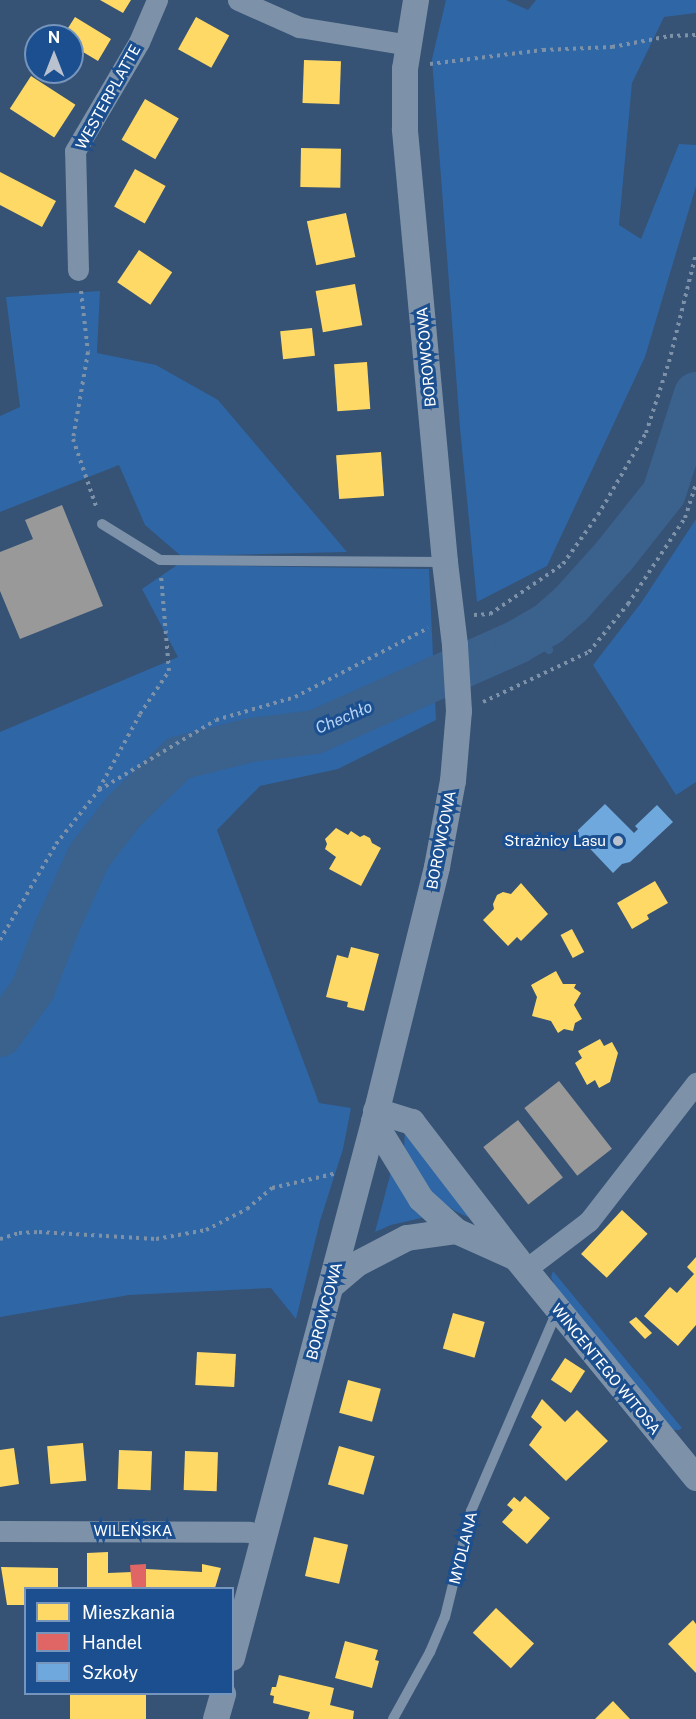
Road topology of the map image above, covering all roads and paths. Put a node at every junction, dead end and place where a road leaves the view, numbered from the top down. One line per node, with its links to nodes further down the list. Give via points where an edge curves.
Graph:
1 (157, 0): 7 (street, WESTERPLATTE, via 139,42 75,151)
2 (238, 0): 5 (street, via 299,27)
3 (416, 0): 5 (street, BOROWCOWA)
4 (696, 34): 5 (path, via 612,47 460,58)
5 (407, 57): 11 (street, BOROWCOWA, via 405,129)
6 (696, 254): 12 (path, via 669,362 646,433 598,515 562,564 490,615)
7 (78, 270): 9 (path, via 88,352 74,439)
8 (696, 485): 13 (path, via 685,518 628,604 589,652)
9 (102, 524): 10 (lane)
10 (160, 560): 11 (lane); 14 (path, via 169,671 140,714)
11 (445, 562): 12 (street, BOROWCOWA)
12 (442, 620): 13 (street, BOROWCOWA, via 455,645); 14 (path, via 295,697 216,720)
13 (459, 711): 16 (street, BOROWCOWA, via 453,781 437,867)
14 (99, 790): 15 (path, via 56,844)
15 (0, 940)
16 (386, 1071): 18 (street, BOROWCOWA); 19 (street, WINCENTEGO WITOSA)
17 (696, 1083): 23 (street, via 589,1221)
18 (375, 1117): 19 (street); 21 (street, WINCENTEGO WITOSA, via 421,1199); 24 (street, BOROWCOWA)
19 (412, 1122): 23 (street, WINCENTEGO WITOSA)
20 (345, 1170): 22 (path, via 272,1188 247,1209 206,1230 156,1239 39,1232)
21 (456, 1231): 23 (street, WINCENTEGO WITOSA); 24 (street, via 406,1238 357,1264)
22 (0, 1239)
23 (521, 1264): 25 (street, WINCENTEGO WITOSA)
24 (331, 1286): 28 (street, BOROWCOWA)
25 (558, 1309): 26 (street, WINCENTEGO WITOSA); 32 (lane, MYDLANA, via 471,1511 438,1635)
26 (696, 1478)
27 (0, 1531): 28 (street, WILEŃSKA, via 249,1532)
28 (265, 1537): 29 (street, BOROWCOWA)
29 (234, 1651)
30 (223, 1695): 31 (street)
31 (216, 1719)
32 (393, 1719)

